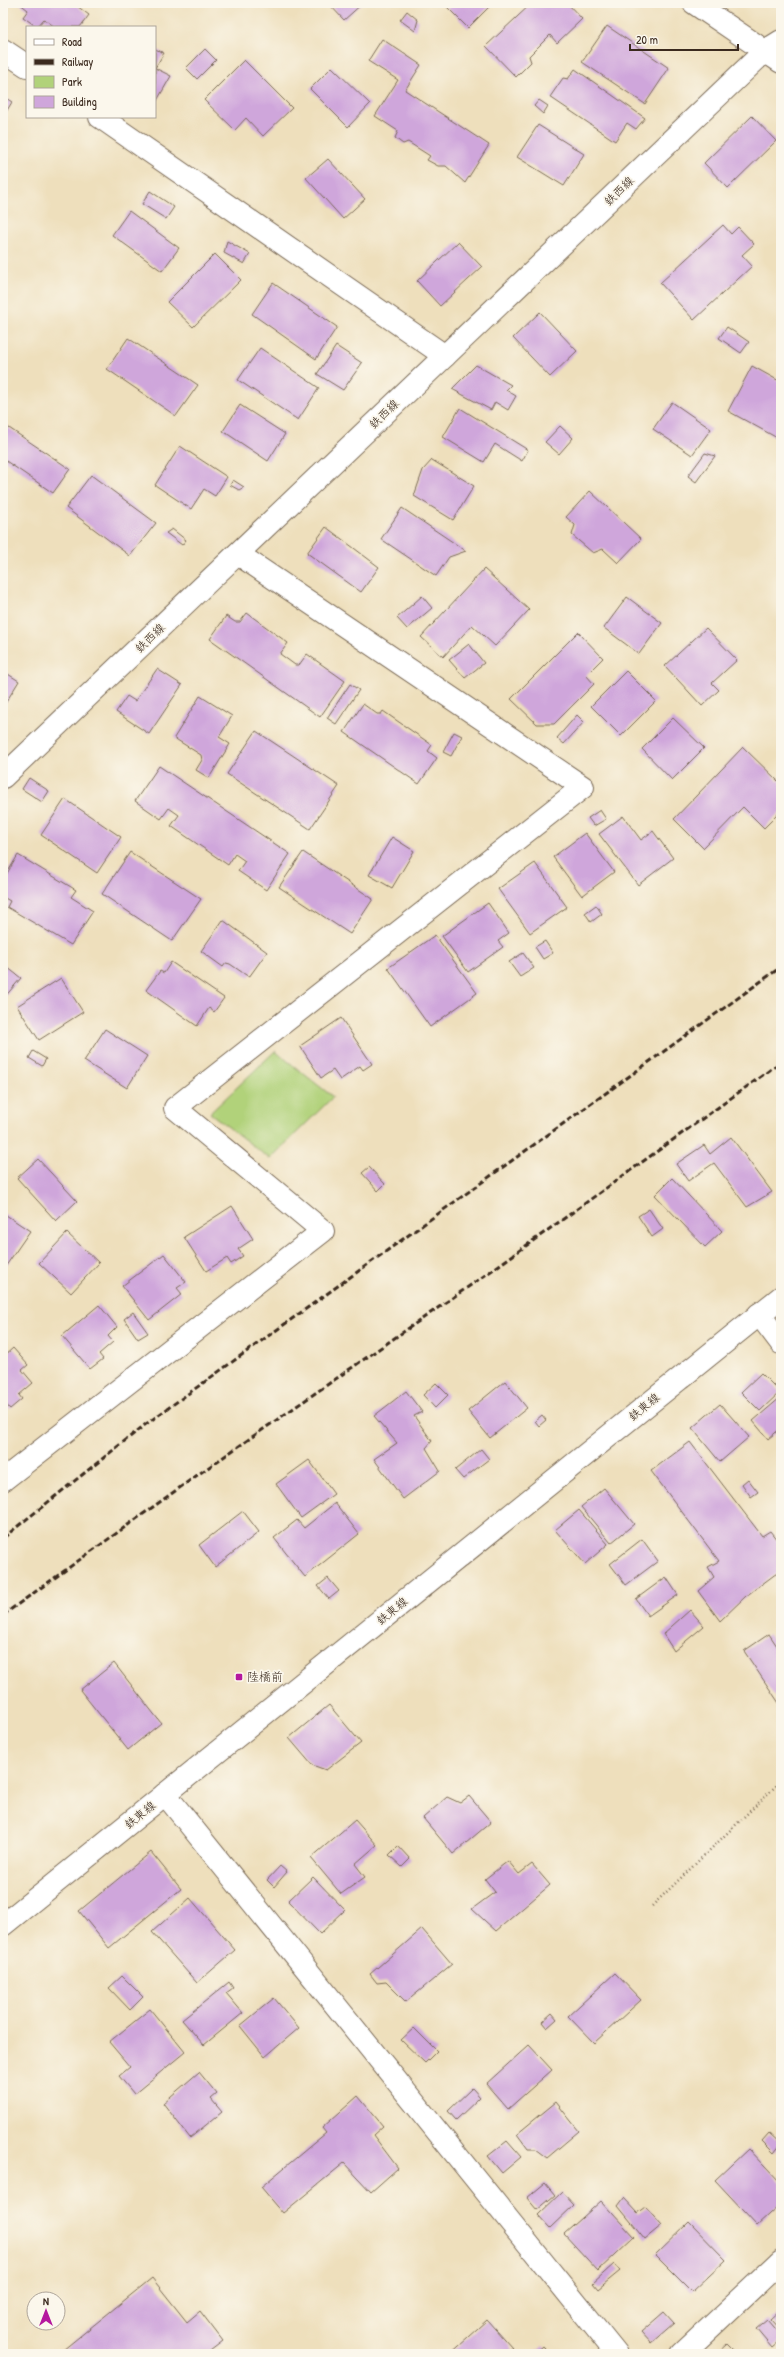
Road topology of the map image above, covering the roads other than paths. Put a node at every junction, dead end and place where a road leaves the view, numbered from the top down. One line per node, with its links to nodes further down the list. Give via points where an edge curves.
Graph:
1 (694, 3): 3 (street)
2 (3, 50): 4 (street)
3 (776, 51): 6 (street, 鉄西線)
4 (26, 65)
5 (101, 118): 6 (street)
6 (445, 356): 7 (street, 鉄西線)
7 (238, 554): 8 (street, 鉄西線); 12 (street, via 583,787 175,1108 323,1231)
8 (3, 777)
9 (781, 1296): 10 (street, 鉄東線)
10 (759, 1314): 11 (street); 13 (street, 鉄東線)
11 (781, 1343)
12 (3, 1480)
13 (165, 1794): 14 (street, 鉄東線); 16 (street)
14 (3, 1925)
15 (781, 2261): 17 (street)
16 (617, 2354)
17 (682, 2354)

